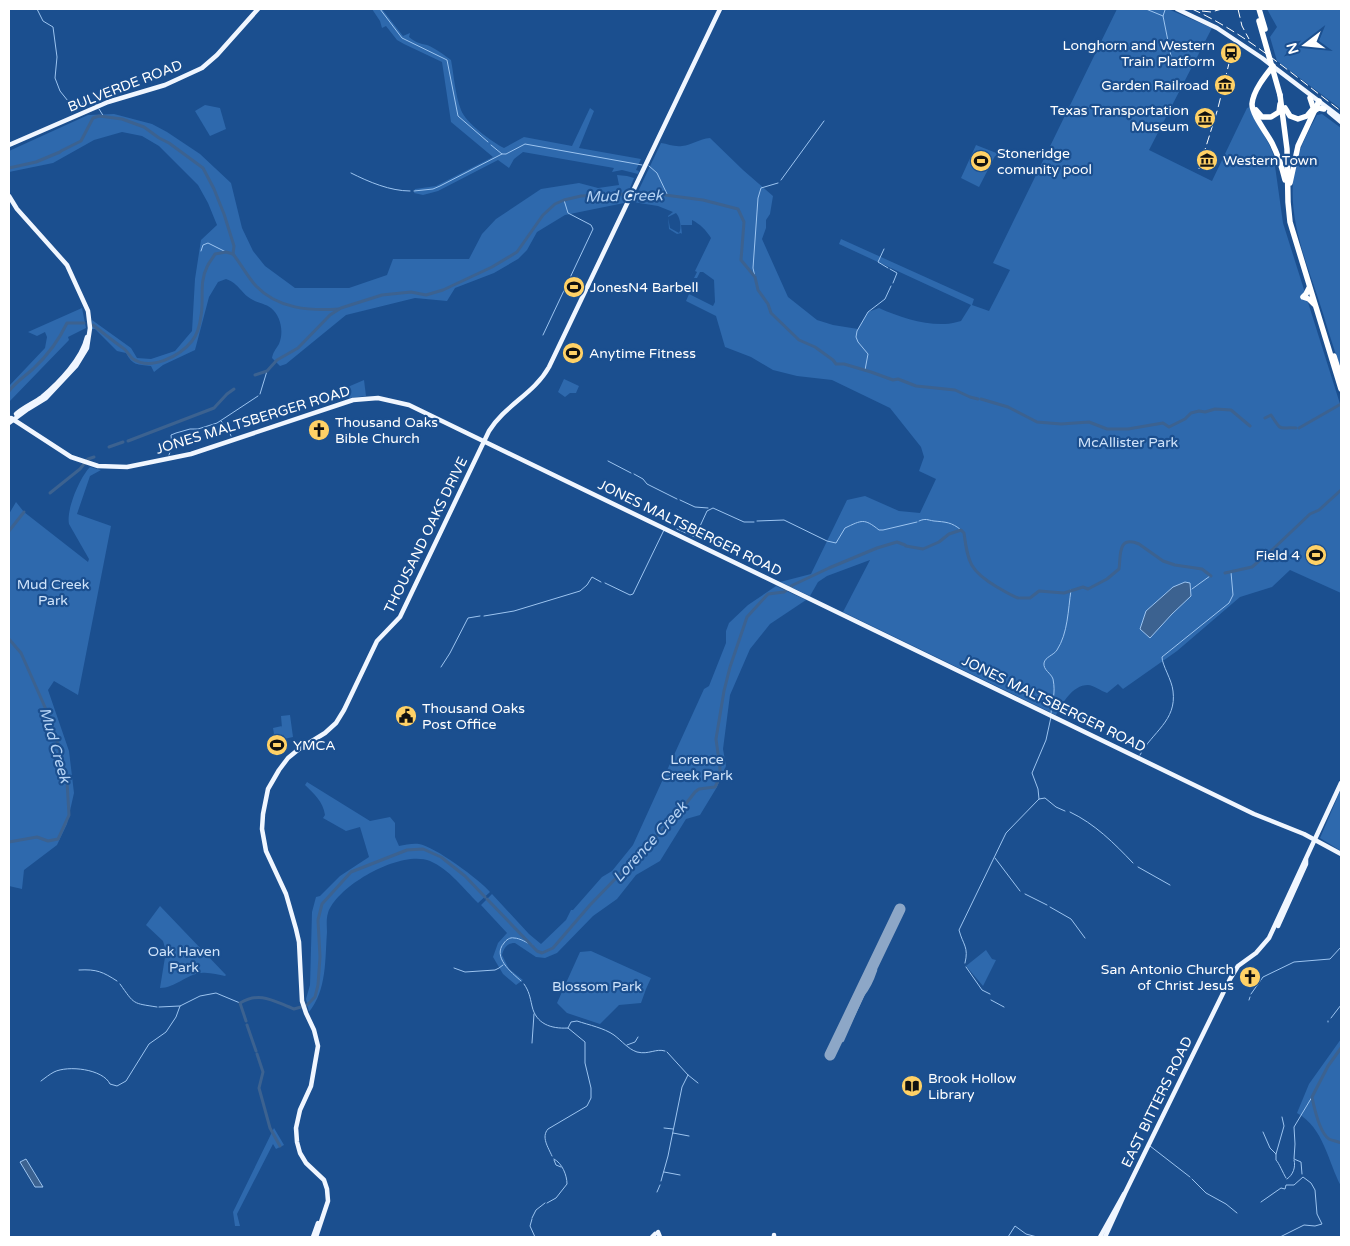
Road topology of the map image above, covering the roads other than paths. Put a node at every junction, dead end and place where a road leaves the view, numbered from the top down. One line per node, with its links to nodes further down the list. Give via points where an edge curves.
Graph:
1 (258, 9): 12 (main road, BULVERDE ROAD, via 202,68 165,85 98,106)
2 (720, 9): 20 (main road, THOUSAND OAKS DRIVE, via 546,373 503,412)
3 (1177, 9): 5 (main road, via 1217,28)
4 (1257, 9): 6 (highway, bridge); 6 (highway, bridge)
5 (1272, 70): 6 (highway, via 1255,102 1258,113 1265,117 1276,115); 7 (main road); 15 (highway, via 1252,106 1278,157)
6 (1282, 96): 8 (highway); 15 (highway)
7 (1315, 103): 8 (highway, via 1307,116 1298,119 1290,116); 9 (highway); 10 (main road); 13 (highway, via 1298,146)
8 (1285, 108): 13 (highway)
9 (1324, 109): 11 (main road)
10 (1341, 118)
11 (1341, 122)
12 (9, 146)
13 (1290, 185): 17 (highway, via 1296,234)
14 (9, 196): 19 (main road, via 17,210 67,265 88,312 90,328 87,348 76,366 46,398)
15 (1288, 202): 18 (highway, via 1292,233 1309,286 1303,297 1314,304)
16 (9, 203): 19 (main road, via 65,267 85,314 87,327 84,347 72,366 44,396)
17 (1341, 378)
18 (1341, 389)
19 (10, 420): 20 (main road, JONES MALTSBERGER ROAD, via 78,460 127,468 179,457 366,398 409,405)
20 (485, 441): 22 (main road, JONES MALTSBERGER ROAD, via 1254,814); 26 (main road, THOUSAND OAKS DRIVE, via 400,617 377,641 340,718 328,731 288,758 271,782 265,800 263,840 291,908 299,942 302,1001 318,1046 311,1086 298,1115 296,1134 303,1157 326,1185 328,1196)
21 (1341, 783): 22 (main road)
22 (1315, 840): 23 (main road, JONES MALTSBERGER ROAD); 24 (main road, EAST BITTERS ROAD, via 1284,913 1264,948 1230,979)
23 (1341, 854)
24 (1125, 1193): 25 (main road, EAST BITTERS ROAD); 27 (main road, EAST BITTERS ROAD)
25 (1107, 1236)
26 (315, 1237)
27 (1100, 1237)

